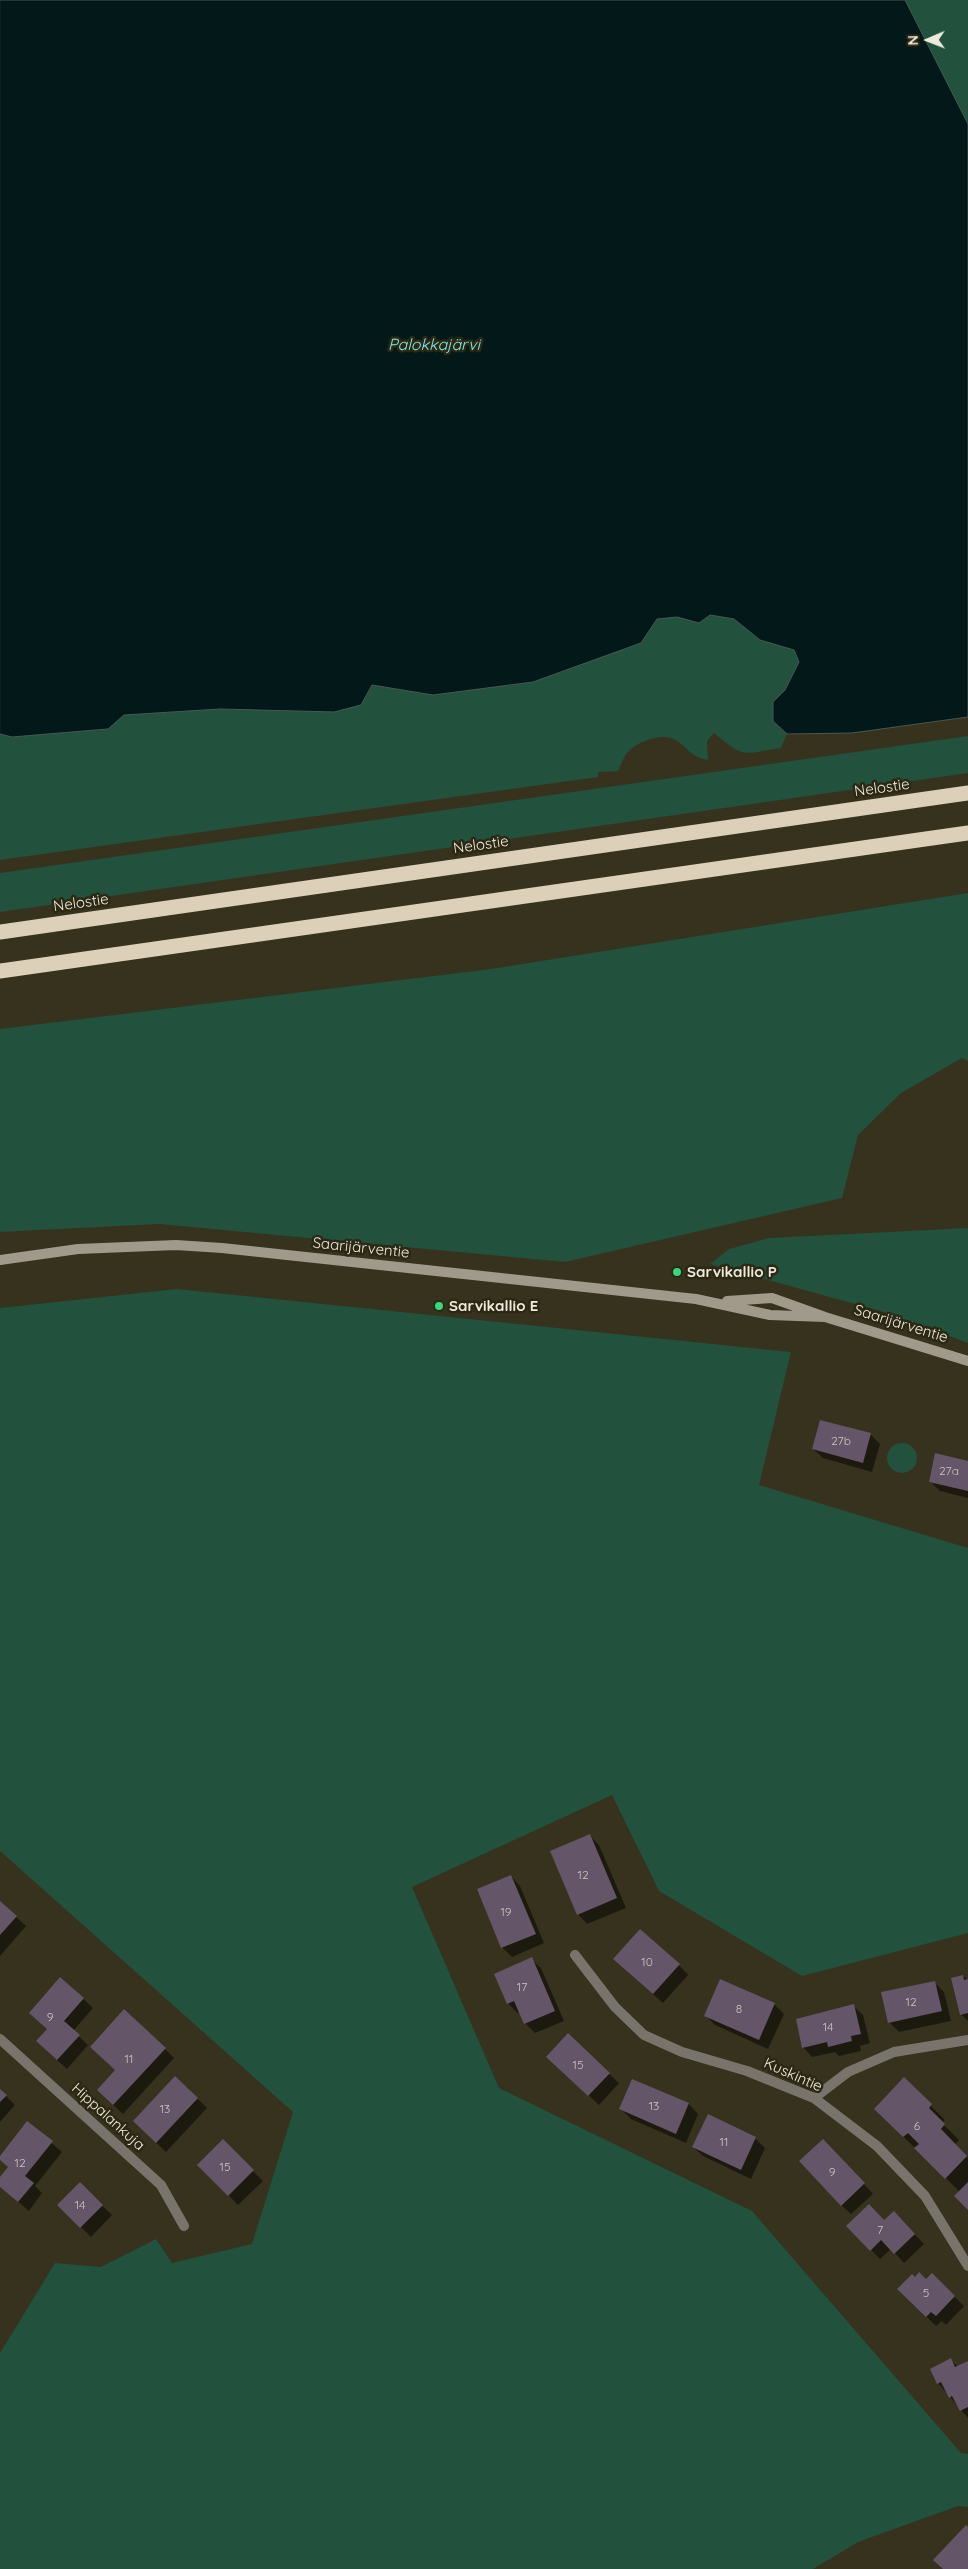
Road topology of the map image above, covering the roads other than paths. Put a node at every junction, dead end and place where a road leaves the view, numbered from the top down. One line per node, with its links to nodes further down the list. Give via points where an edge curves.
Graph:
1 (968, 793): 3 (highway, Nelostie)
2 (968, 833): 4 (highway)
3 (0, 932)
4 (0, 971)
5 (0, 1260): 6 (main road, Saarijärventie, via 124,1246 222,1248)
6 (719, 1302): 7 (main road, Saarijärventie, via 770,1315); 7 (main road, Saarijärventie, via 772,1298)
7 (825, 1317): 8 (main road, Saarijärventie)
8 (968, 1360)
9 (575, 1955): 12 (street, Kuskintie, via 615,2007 644,2035 682,2052 747,2071)
10 (0, 2039): 13 (street, Hippalankuja, via 161,2185)
11 (968, 2040): 12 (street, via 894,2052 848,2072)
12 (814, 2098): 14 (street, Kuskintie, via 877,2146 902,2170 925,2196)
13 (184, 2226)
14 (968, 2266)

